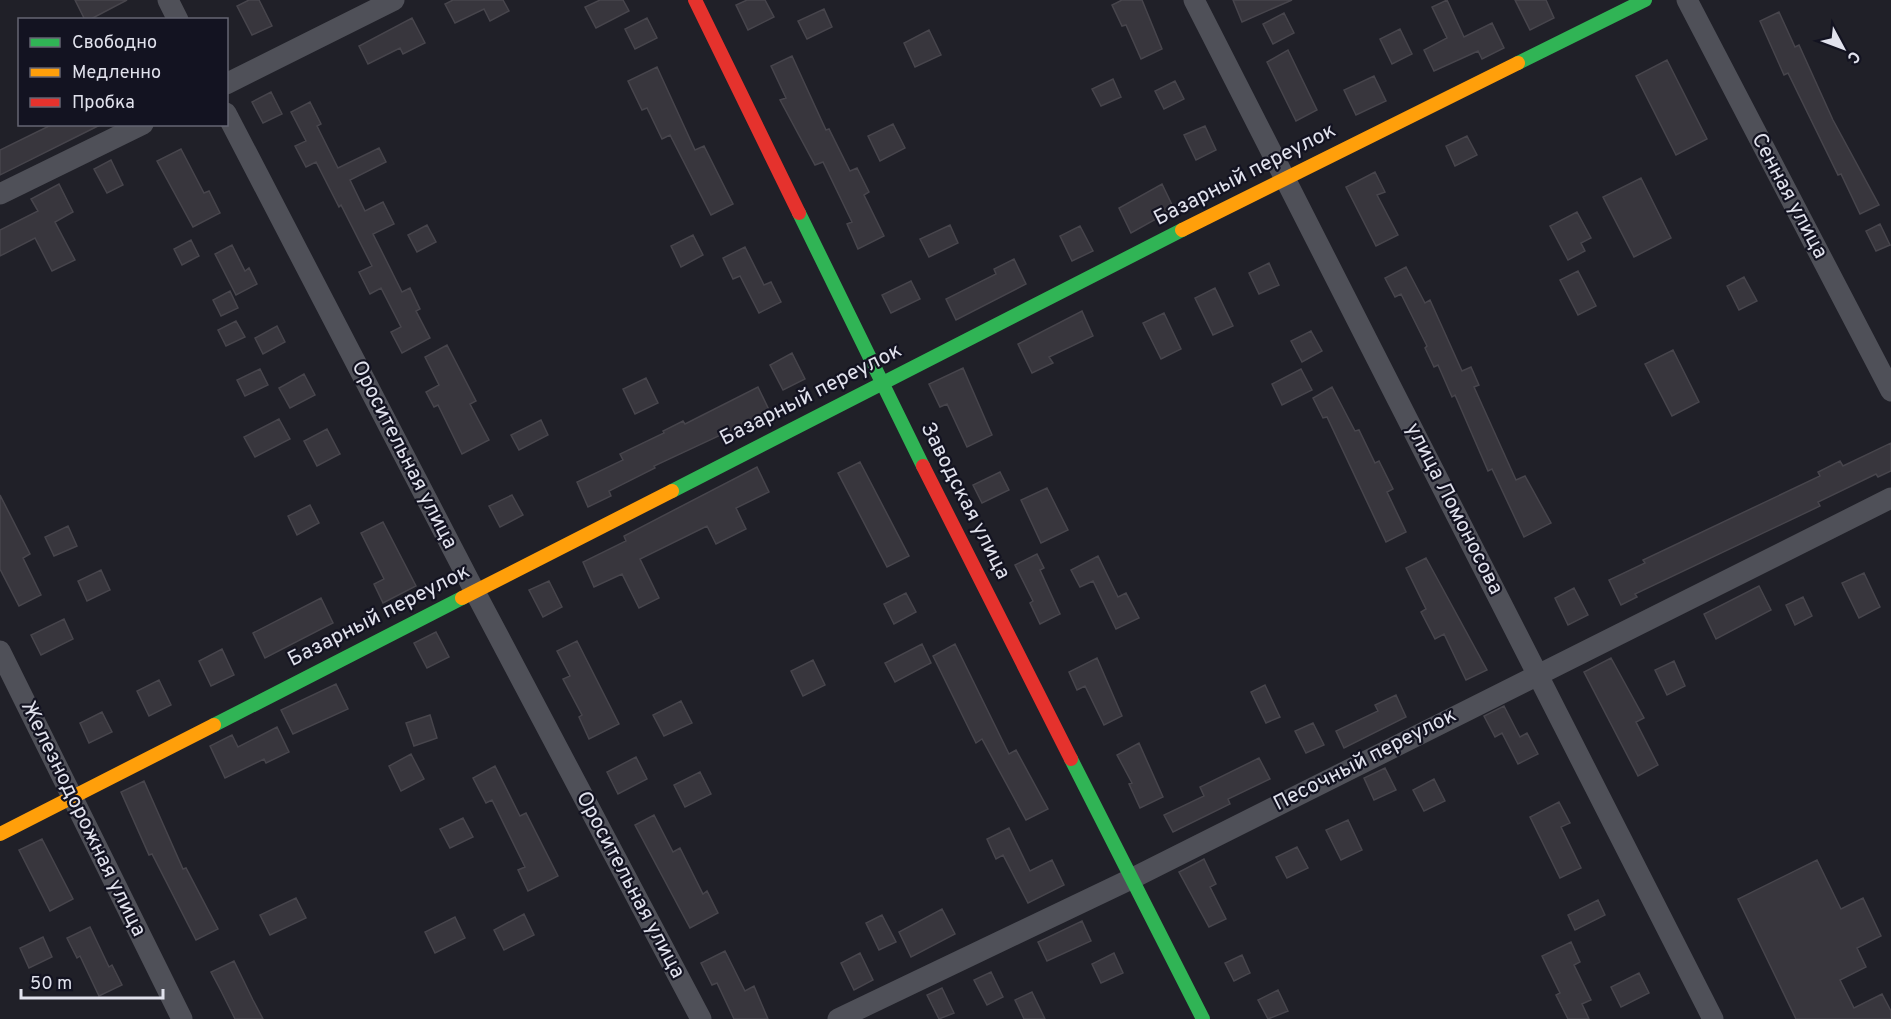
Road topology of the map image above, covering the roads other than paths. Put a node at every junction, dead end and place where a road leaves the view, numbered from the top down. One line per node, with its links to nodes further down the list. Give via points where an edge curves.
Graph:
1 (168, 0): 7 (street)
2 (394, 0): 8 (street)
3 (695, 0): 13 (street, Заводская улица)
4 (1194, 0): 11 (street, улица Ломоносова)
5 (1645, 0): 11 (street, Базарный переулок)
6 (1687, 0): 14 (street, Сенная улица)
7 (177, 18)
8 (228, 83)
9 (228, 117): 16 (street, Оросительная улица)
10 (138, 126): 12 (street)
11 (1286, 177): 13 (street, Базарный переулок); 18 (street, улица Ломоносова)
12 (0, 194)
13 (881, 383): 16 (street, Базарный переулок); 21 (street, Заводская улица)
14 (1891, 391)
15 (1891, 498): 18 (street, Песочный переулок)
16 (474, 591): 19 (street, Базарный переулок); 23 (street, Оросительная улица)
17 (0, 651): 19 (street, Железнодорожная улица)
18 (1537, 673): 21 (street, Песочный переулок); 26 (street, улица Ломоносова)
19 (74, 798): 20 (street, Базарный переулок); 22 (street, Железнодорожная улица)
20 (0, 834)
21 (1133, 878): 24 (street, Песочный переулок); 25 (street, Заводская улица)
22 (182, 1019)
23 (701, 1019)
24 (838, 1019)
25 (1203, 1019)
26 (1713, 1019)

